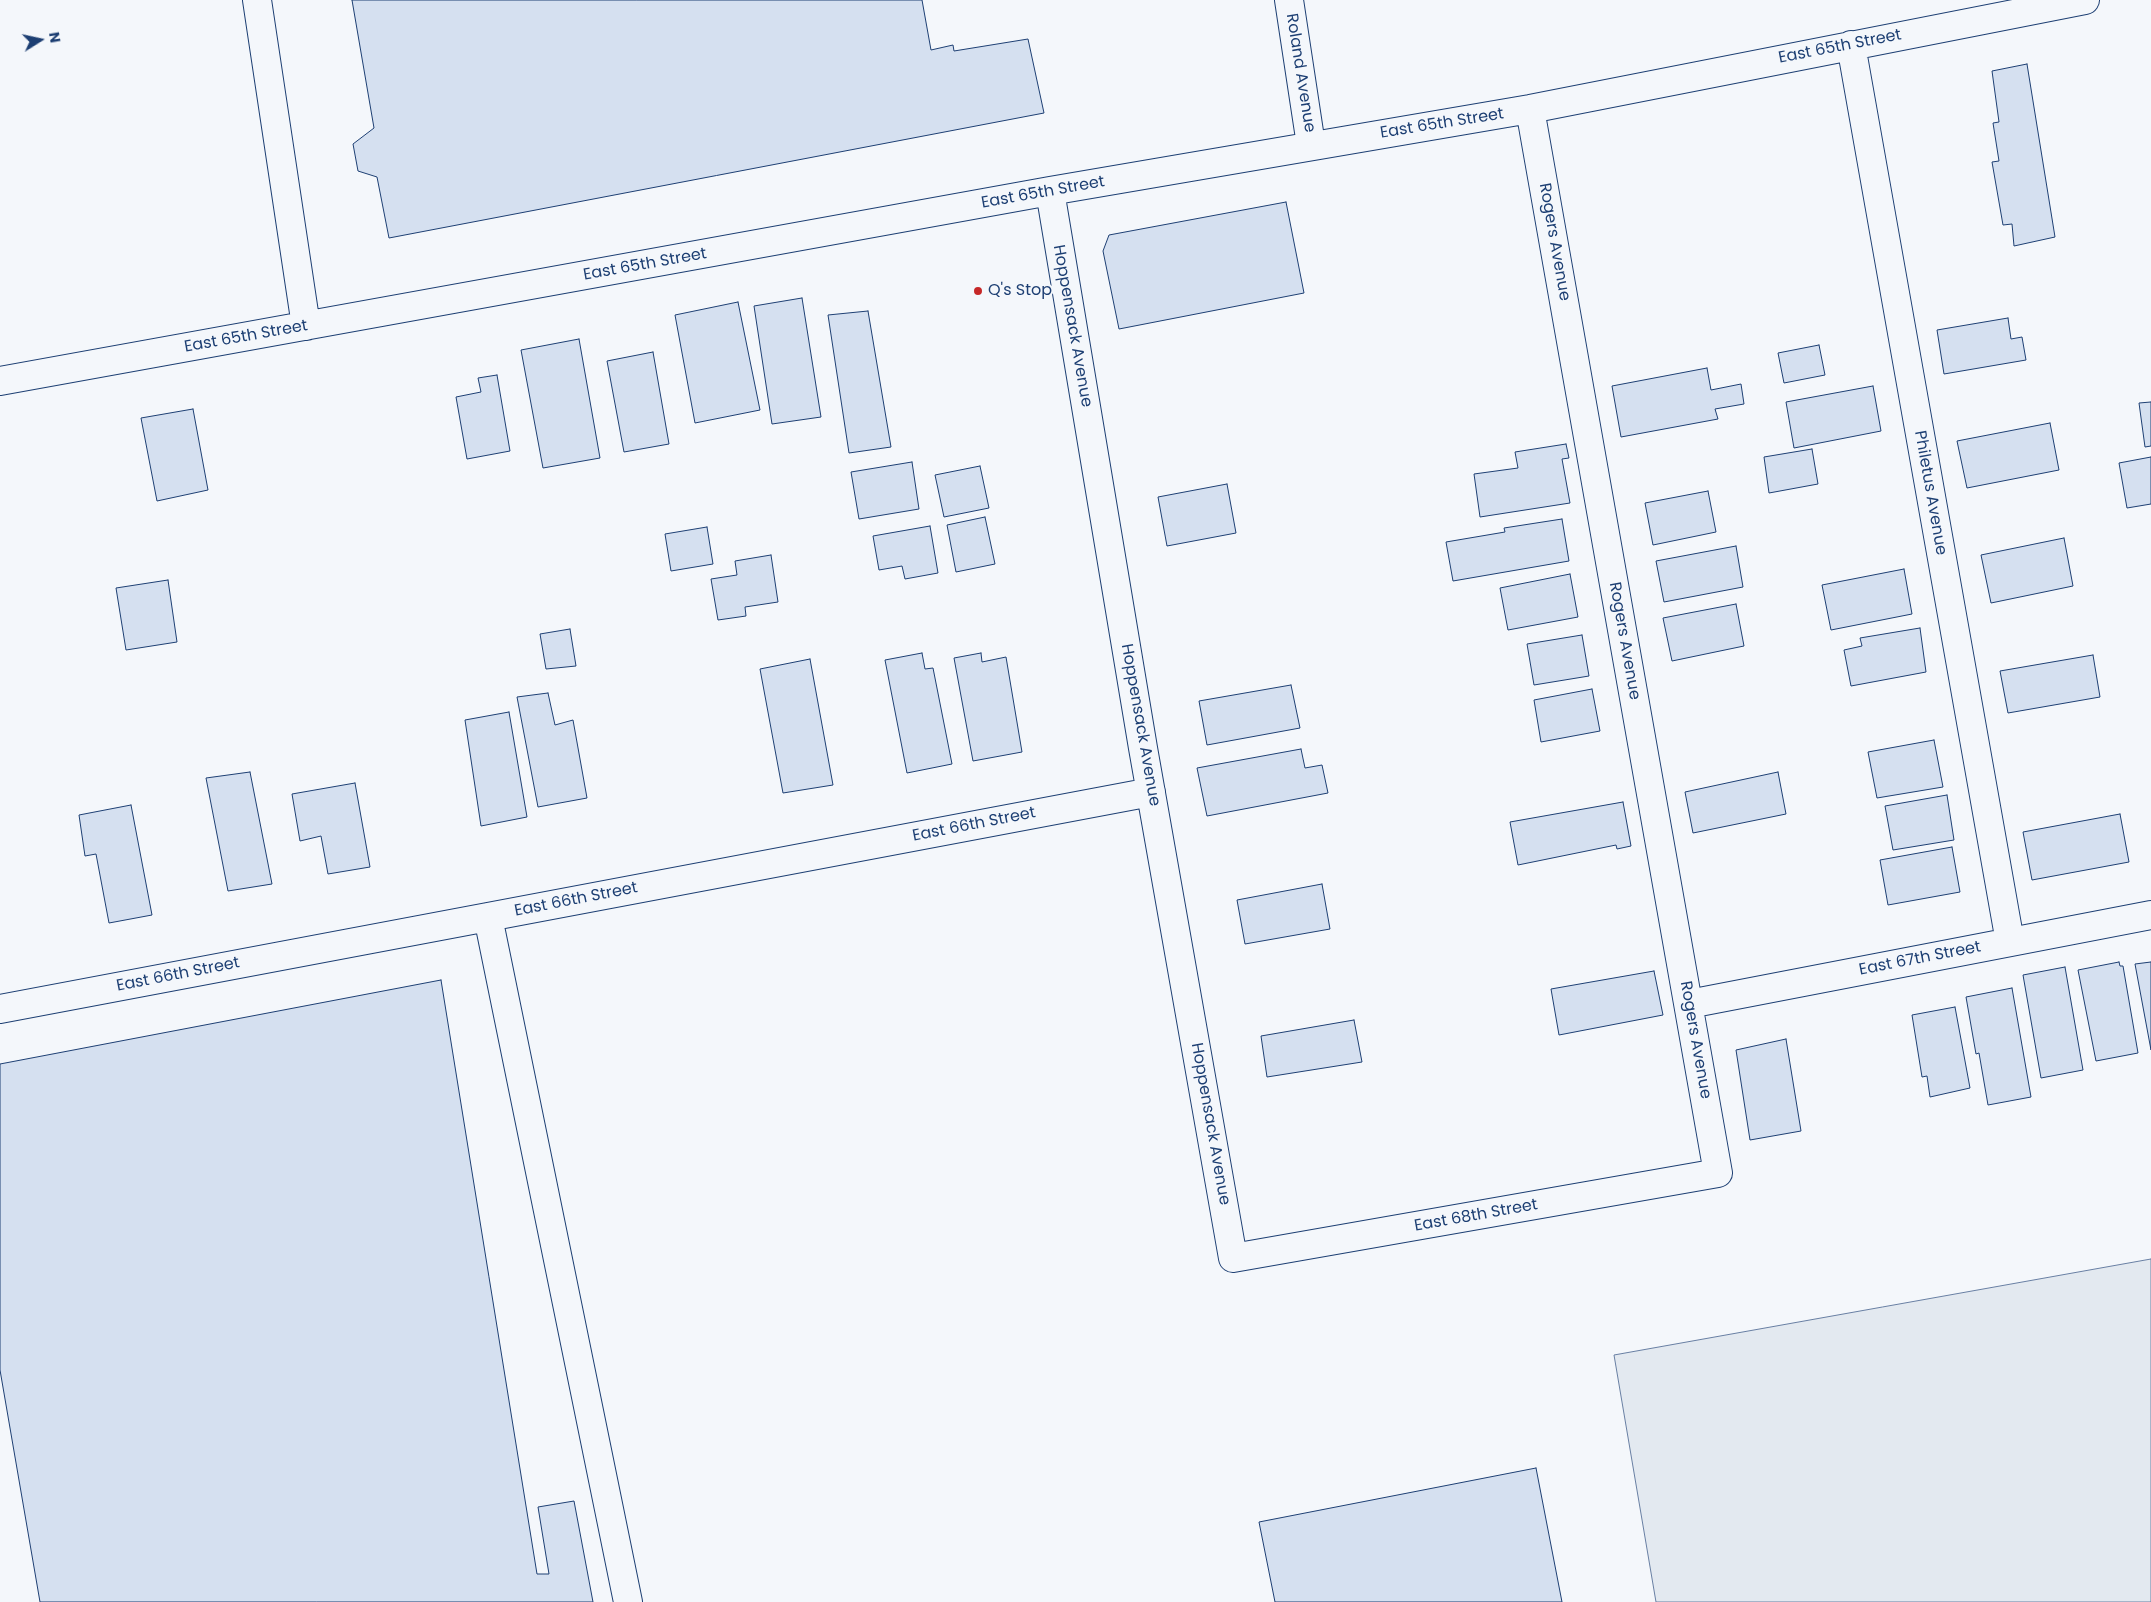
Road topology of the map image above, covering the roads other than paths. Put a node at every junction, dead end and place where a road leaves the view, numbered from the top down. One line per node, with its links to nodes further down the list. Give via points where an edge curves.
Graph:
1 (257, 0): 8 (street)
2 (1289, 0): 6 (street, Roland Avenue)
3 (2085, 0): 4 (street, East 65th Street)
4 (1851, 45): 5 (street, East 65th Street); 13 (street, Philetus Avenue)
5 (1530, 109): 6 (street, East 65th Street); 14 (street, Rogers Avenue)
6 (1311, 145): 7 (street, East 65th Street)
7 (1050, 191): 8 (street, East 65th Street); 10 (street, Hoppensack Avenue)
8 (306, 326): 9 (street, East 65th Street)
9 (0, 381)
10 (1151, 792): 12 (street, East 66th Street); 17 (street, Hoppensack Avenue)
11 (2151, 915): 13 (street, East 67th Street)
12 (488, 917): 15 (street, East 66th Street); 18 (street)
13 (2010, 942): 14 (street, East 67th Street)
14 (1688, 1004): 16 (street, Rogers Avenue)
15 (0, 1009)
16 (1718, 1173): 17 (street, East 68th Street)
17 (1233, 1258)
18 (628, 1602)

